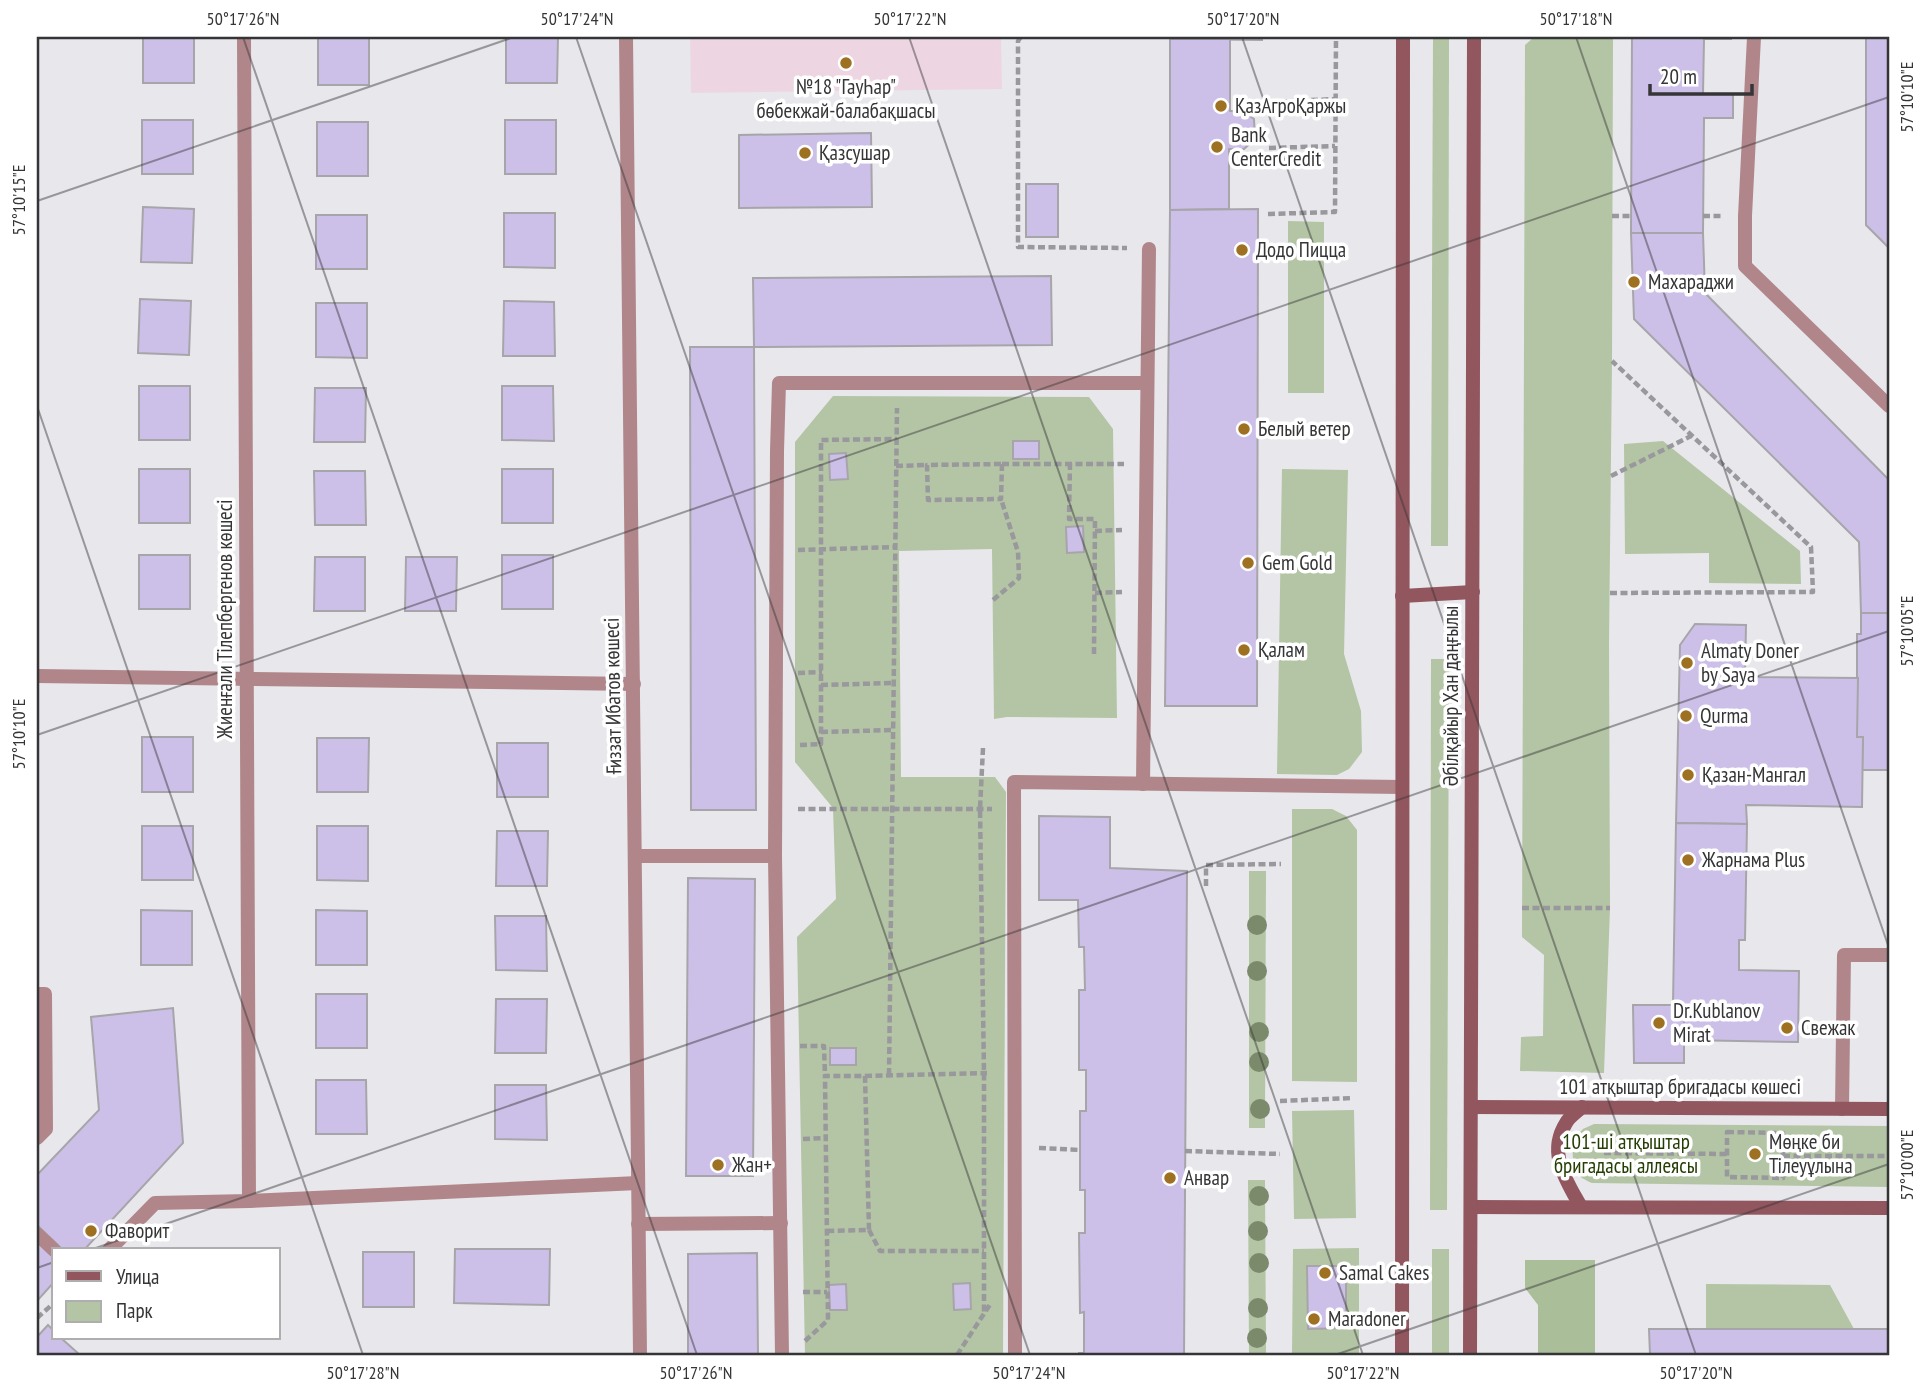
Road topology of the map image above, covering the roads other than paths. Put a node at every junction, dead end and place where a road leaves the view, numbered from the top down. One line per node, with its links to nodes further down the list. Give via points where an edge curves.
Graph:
1 (244, 37): 12 (street, Жиенғали Тілепбергенов көшесі)
2 (626, 37): 13 (street, Ғиззат Ибатов көшесі)
3 (1403, 37): 10 (main road)
4 (1474, 37): 9 (main road, Әбілқайыр Хан даңғылы)
5 (1754, 37): 8 (street, via 1745,266)
6 (1149, 248): 7 (street)
7 (1147, 383): 14 (street); 17 (street, via 779,383)
8 (1889, 406)
9 (1473, 593): 10 (main road); 20 (main road, Әбілқайыр Хан даңғылы)
10 (1402, 596): 15 (main road)
11 (37, 676): 12 (street)
12 (246, 678): 13 (street); 26 (street, Жиенғали Тілепбергенов көшесі)
13 (634, 684): 16 (street, Ғиззат Ибатов көшесі)
14 (1143, 784): 15 (street); 37 (street, via 1014,782)
15 (1402, 787): 38 (main road)
16 (635, 856): 17 (street); 25 (street, Ғиззат Ибатов көшесі)
17 (775, 856): 30 (street)
18 (1889, 955): 22 (street, via 1844,955)
19 (37, 994): 24 (street, via 45,994 46,1129)
20 (1471, 1107): 21 (main road, 101 атқыштар бригадасы көшесі); 27 (main road, Әбілқайыр Хан даңғылы)
21 (1582, 1107): 22 (main road, 101 атқыштар бригадасы көшесі); 28 (main road, via 1566,1121 1557,1153)
22 (1842, 1109): 23 (main road, 101 атқыштар бригадасы көшесі)
23 (1889, 1109)
24 (37, 1138)
25 (638, 1183): 26 (street); 31 (street, Ғиззат Ибатов көшесі)
26 (248, 1201): 34 (street, via 155,1203)
27 (1471, 1207): 28 (main road); 39 (main road, Әбілқайыр Хан даңғылы)
28 (1581, 1207): 29 (main road)
29 (1889, 1208)
30 (781, 1223): 31 (street); 36 (street)
31 (638, 1224): 35 (street, Ғиззат Ибатов көшесі)
32 (37, 1234): 33 (street)
33 (52, 1248)
34 (111, 1248)
35 (640, 1355)
36 (782, 1355)
37 (1015, 1355)
38 (1402, 1355)
39 (1470, 1355)

